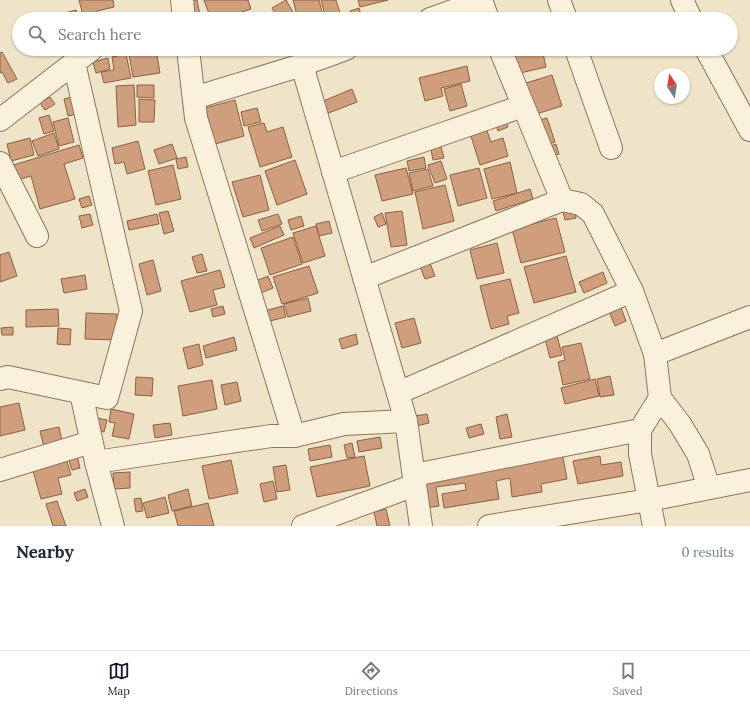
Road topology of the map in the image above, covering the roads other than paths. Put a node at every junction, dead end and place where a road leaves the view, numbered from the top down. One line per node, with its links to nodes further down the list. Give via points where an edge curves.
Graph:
1 (182, 0): 5 (street)
2 (559, 0): 7 (street)
3 (682, 0): 8 (street)
4 (483, 7): 6 (street)
5 (183, 12)
6 (461, 12)
7 (563, 12)
8 (688, 12)
9 (83, 56): 15 (street)
10 (189, 56): 17 (street)
11 (327, 56): 16 (street)
12 (503, 56): 18 (street)
13 (578, 56): 21 (street)
14 (710, 56): 20 (street)
15 (74, 63): 19 (street); 31 (street, via 131,311 107,398)
16 (302, 65): 17 (street); 23 (street)
17 (194, 98): 36 (street, via 196,118)
18 (523, 106): 23 (street); 24 (street)
19 (0, 120)
20 (750, 130)
21 (611, 148)
22 (0, 162): 25 (street)
23 (333, 172): 26 (street)
24 (562, 200): 26 (street); 27 (street, via 581,204 594,214)
25 (37, 236)
26 (364, 278): 32 (street)
27 (632, 291): 29 (street); 32 (street)
28 (750, 317): 29 (street)
29 (655, 354): 33 (street)
30 (0, 379): 31 (street, via 8,377)
31 (81, 393): 37 (street)
32 (398, 393): 34 (street)
33 (660, 398): 35 (street); 41 (street, via 698,454)
34 (406, 421): 36 (street, via 344,424); 39 (street)
35 (640, 430): 39 (street); 42 (street, via 640,454)
36 (294, 436): 37 (street)
37 (94, 452): 38 (street); 43 (street)
38 (0, 470)
39 (414, 480): 44 (street); 45 (street)
40 (750, 480): 41 (street)
41 (709, 488): 42 (street)
42 (649, 500): 46 (street); 47 (street)
43 (113, 526)
44 (303, 526)
45 (421, 526)
46 (489, 526)
47 (654, 526)

